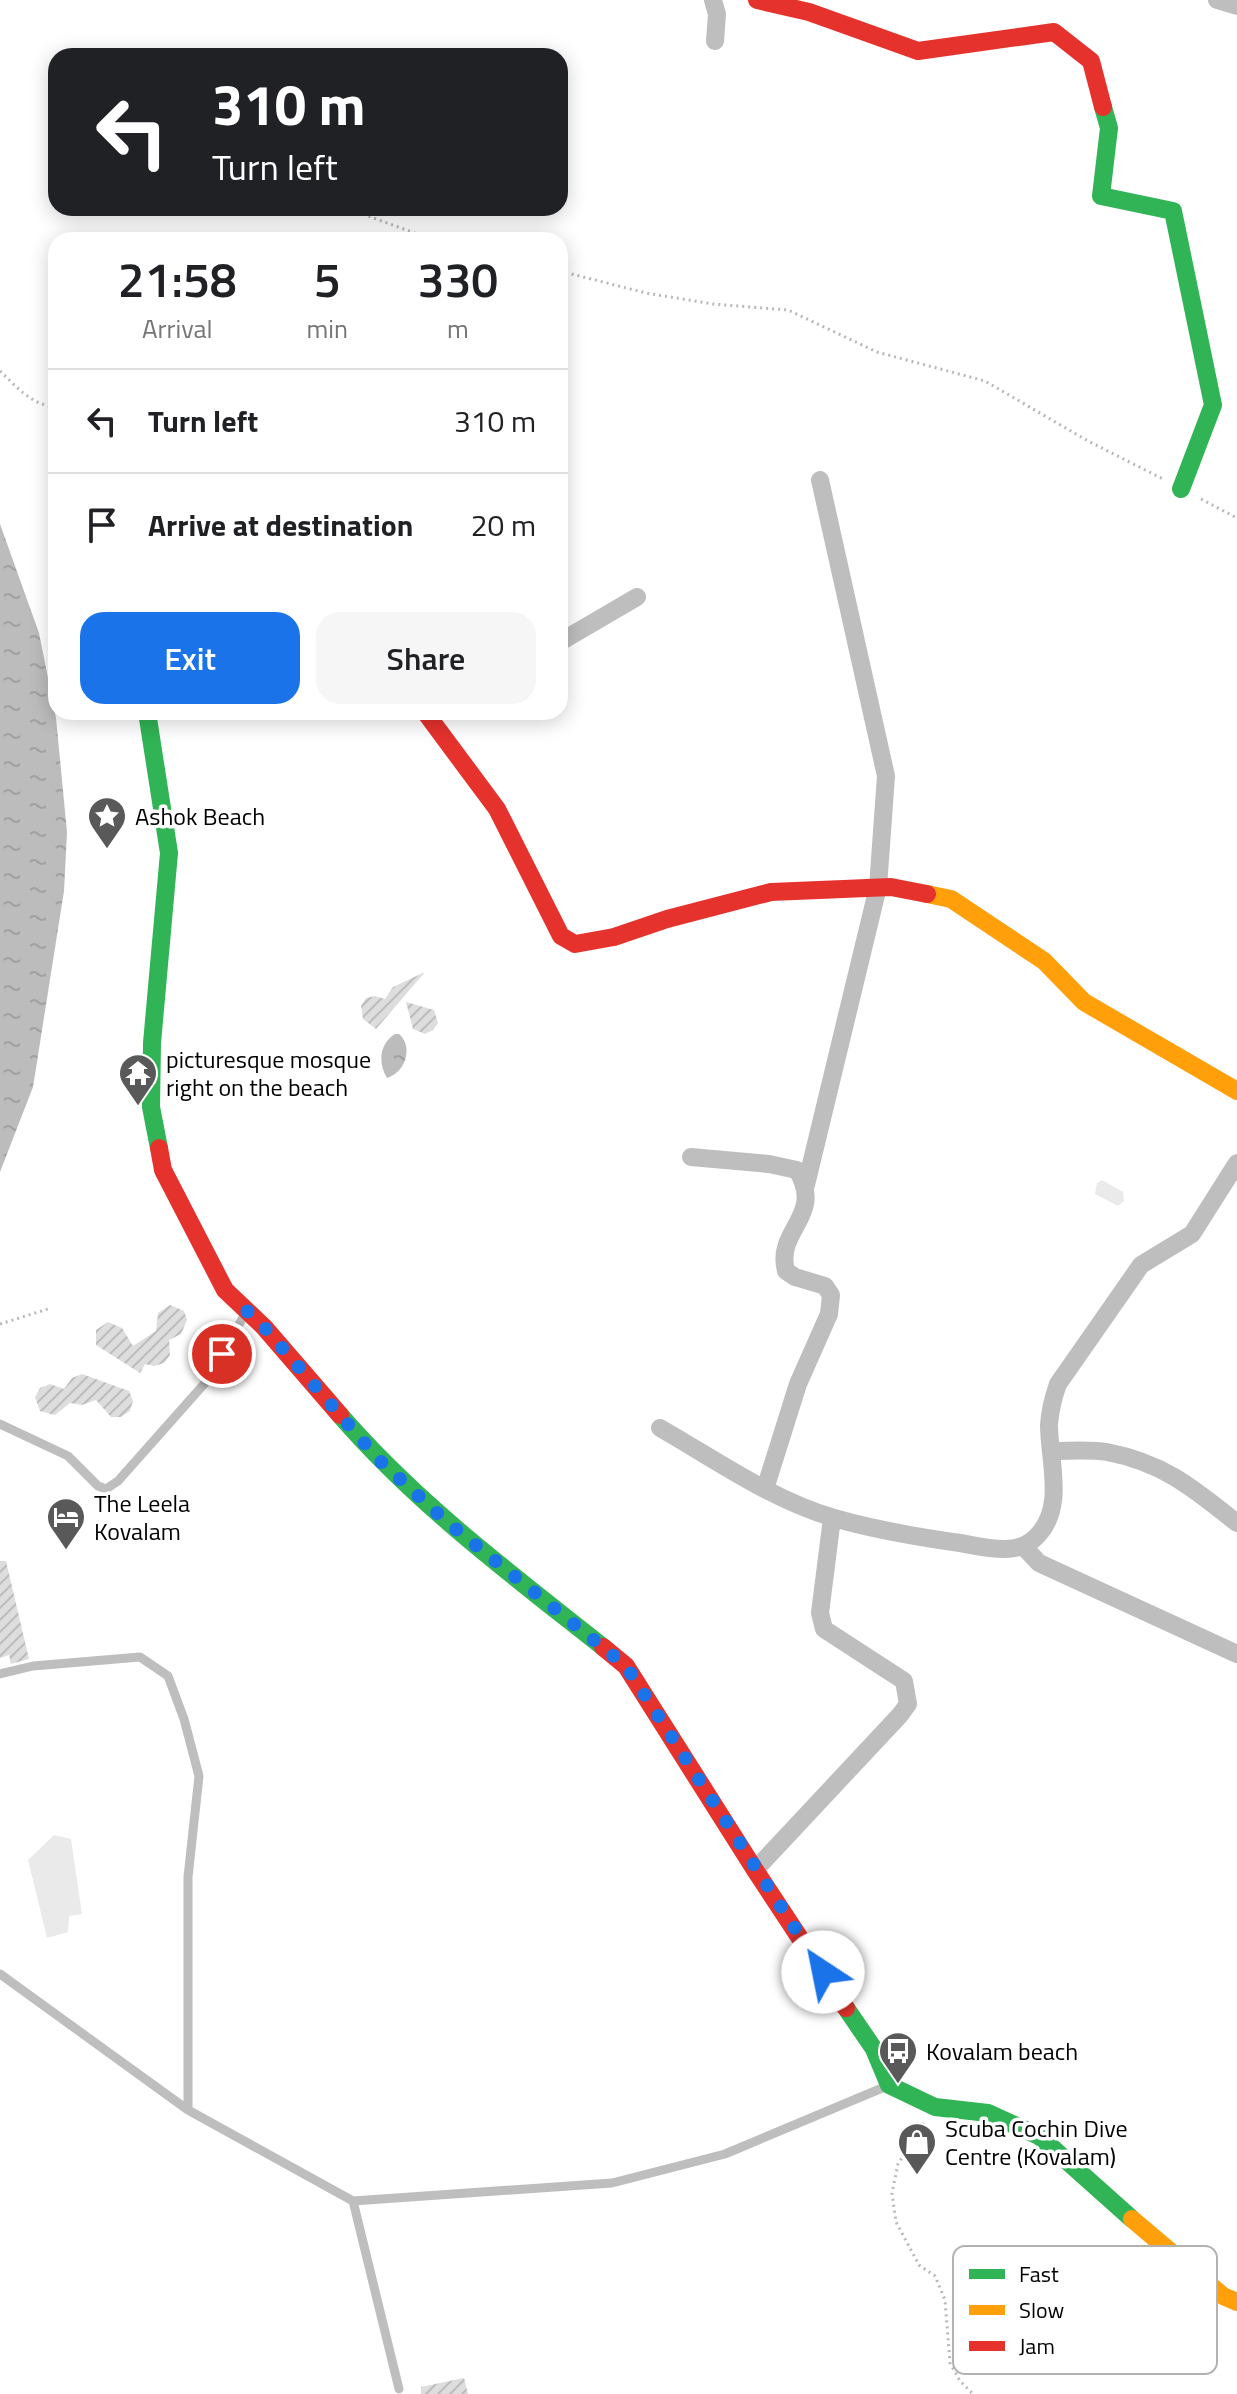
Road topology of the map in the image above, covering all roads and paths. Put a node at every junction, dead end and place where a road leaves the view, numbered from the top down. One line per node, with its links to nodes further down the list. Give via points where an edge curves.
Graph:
1 (713, 0): 5 (street)
2 (757, 0): 12 (street, via 809,12 918,51 1054,32 1091,61 1109,128 1101,196 1173,211 1213,405)
3 (1217, 0): 4 (street)
4 (1237, 6)
5 (715, 41)
6 (368, 216): 7 (path)
7 (412, 232)
8 (568, 273): 12 (path, via 646,293 788,310 877,352 985,381)
9 (0, 371): 10 (path, via 29,399)
10 (48, 406)
11 (820, 480): 18 (street, via 886,776)
12 (1181, 489): 13 (path)
13 (1237, 518)
14 (637, 597): 15 (street)
15 (568, 637)
16 (148, 720): 24 (street, via 169,853 151,1107 163,1170 225,1290)
17 (431, 720): 18 (street, via 497,809 561,936 575,944 771,892)
18 (878, 887): 19 (street, via 951,899 1044,961 1084,1002); 22 (street)
19 (1237, 1091)
20 (691, 1157): 22 (street, via 797,1170)
21 (1237, 1163): 28 (street, via 1192,1234 1141,1265 1058,1384 1051,1406)
22 (806, 1185): 29 (street, via 806,1204 784,1263 795,1277 825,1286 831,1303 798,1384)
23 (48, 1309): 25 (path)
24 (247, 1311): 26 (lane, via 205,1383 106,1489 68,1456); 35 (street, via 379,1460 447,1522 626,1666)
25 (0, 1324)
26 (0, 1424)
27 (660, 1428): 29 (street)
28 (1051, 1451): 31 (street, via 1105,1451 1155,1465); 32 (street, via 1052,1511)
29 (765, 1489): 30 (street)
30 (832, 1518): 32 (street, via 1000,1549); 35 (street, via 820,1613 824,1629 904,1681 908,1704)
31 (1237, 1523)
32 (1030, 1542): 33 (street, via 1039,1563)
33 (1237, 1654)
34 (0, 1674): 39 (lane, via 140,1657 168,1676 199,1776 188,1877)
35 (755, 1870): 37 (street, via 874,2049)
36 (0, 1974): 39 (lane)
37 (889, 2085): 38 (street); 40 (lane, via 725,2154 612,2183)
38 (935, 2107): 41 (street, via 988,2113 1039,2136); 44 (path, via 898,2164 892,2193 896,2222 919,2265 935,2276 945,2300)
39 (188, 2110): 40 (lane)
40 (353, 2201): 46 (lane)
41 (1162, 2246)
42 (1217, 2291): 43 (street)
43 (1237, 2302)
44 (953, 2368)
45 (956, 2374): 47 (path)
46 (399, 2389)
47 (973, 2394)

